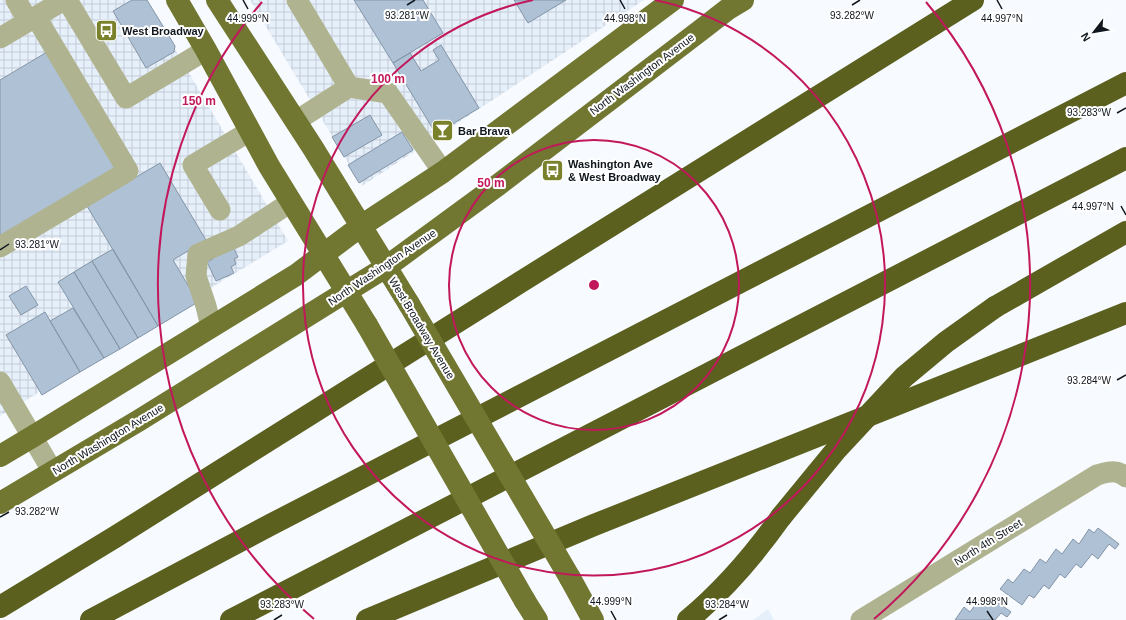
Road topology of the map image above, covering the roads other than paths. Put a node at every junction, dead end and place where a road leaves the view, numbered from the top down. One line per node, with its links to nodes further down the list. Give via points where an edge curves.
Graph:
1 (16, 0): 10 (street)
2 (64, 0): 10 (street)
3 (67, 0): 12 (street, via 126,98)
4 (177, 0): 12 (main road)
5 (217, 0): 15 (main road, West Broadway Avenue)
6 (297, 0): 14 (street)
7 (672, 0): 18 (main road)
8 (743, 0): 25 (main road, North Washington Avenue)
9 (973, 0): 35 (highway)
10 (32, 19): 11 (street); 23 (street, via 128,171)
11 (0, 38)
12 (206, 50): 16 (main road)
13 (1126, 83): 36 (highway)
14 (349, 87): 15 (street); 18 (street, via 388,94)
15 (296, 121): 22 (main road, West Broadway Avenue)
16 (250, 131): 19 (main road); 20 (street, via 193,165)
17 (1126, 158): 37 (highway)
18 (443, 172): 22 (main road)
19 (292, 202): 24 (main road); 28 (street, via 231,240 198,254 196,276)
20 (220, 210)
21 (1126, 232): 41 (highway, bridge, via 995,307 946,342 904,377 836,450 741,568)
22 (367, 235): 24 (main road); 25 (main road, West Broadway Avenue)
23 (0, 247)
24 (324, 255): 26 (main road); 28 (main road)
25 (386, 267): 26 (main road, North Washington Avenue); 40 (main road, West Broadway Avenue, bridge)
26 (347, 292): 32 (main road, North Washington Avenue); 39 (main road, bridge)
27 (1126, 313): 38 (highway, via 594,525)
28 (212, 327): 30 (main road)
29 (0, 382): 30 (street)
30 (32, 437): 31 (main road); 32 (street)
31 (0, 456)
32 (53, 472): 34 (main road, North Washington Avenue)
33 (1122, 474): 42 (street, North 4th Street, via 1108,472 1097,475)
34 (0, 503)
35 (0, 607)
36 (91, 620)
37 (231, 620)
38 (367, 620)
39 (537, 620)
40 (593, 620)
41 (688, 620)
42 (861, 620)

